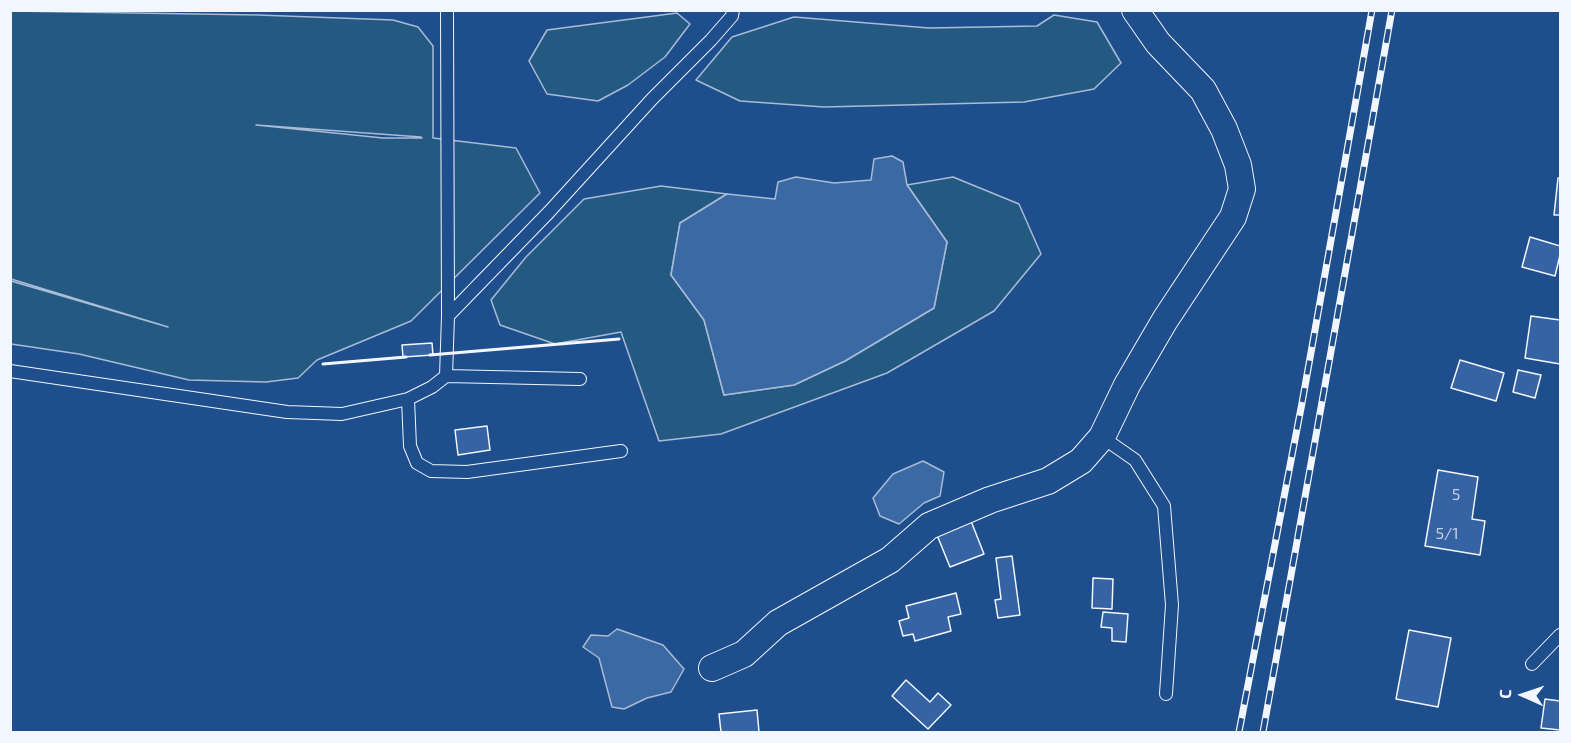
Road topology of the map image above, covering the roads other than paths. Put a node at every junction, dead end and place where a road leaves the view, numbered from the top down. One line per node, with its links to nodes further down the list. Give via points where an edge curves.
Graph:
1 (447, 10): 4 (lane)
2 (733, 10): 4 (lane, via 711,40)
3 (1135, 10): 9 (street, via 1158,43 1203,90 1224,129 1238,165 1242,189 1233,217 1165,320)
4 (448, 316): 6 (lane)
5 (10, 371): 8 (lane, via 286,412 342,414)
6 (446, 376): 7 (lane); 8 (lane)
7 (580, 379)
8 (408, 399): 10 (lane, via 410,446 417,463 431,471 467,472)
9 (1102, 437): 13 (street, via 1081,461 1048,481 929,526 890,560 778,623 744,654); 14 (lane, via 1135,460 1164,506 1172,605)
10 (621, 451)
11 (1560, 635): 12 (lane)
12 (1532, 664)
13 (712, 668)
14 (1166, 694)

